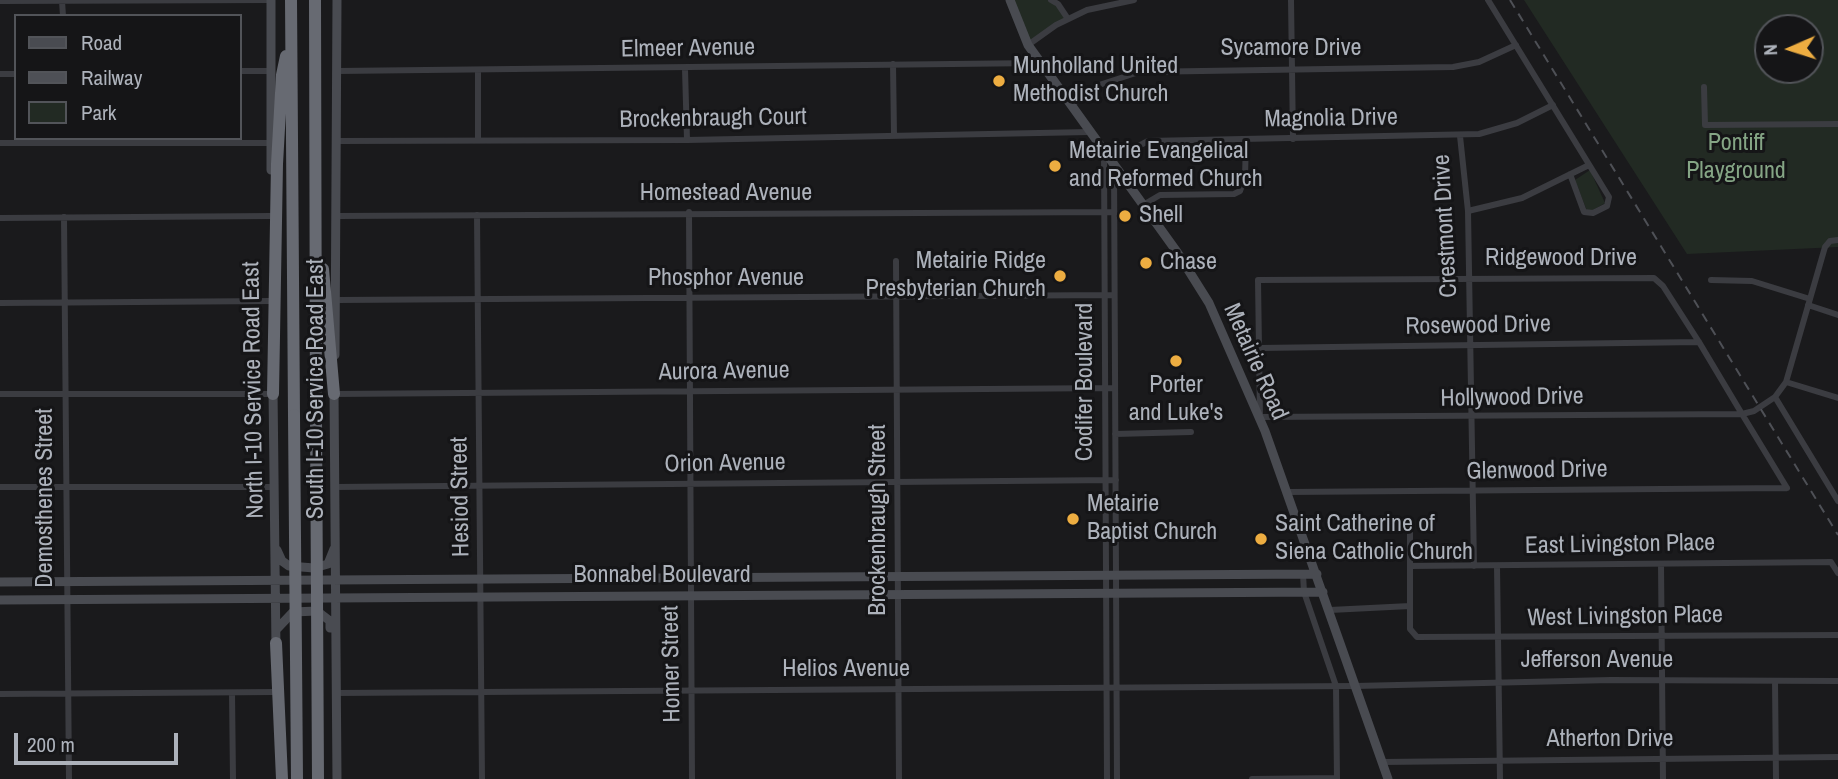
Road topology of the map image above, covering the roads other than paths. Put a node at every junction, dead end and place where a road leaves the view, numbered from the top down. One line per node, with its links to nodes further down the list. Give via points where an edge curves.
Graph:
1 (271, 0): 11 (street); 22 (main road, North I-10 Service Road East)
2 (291, 0): 13 (highway)
3 (315, 0): 41 (highway)
4 (337, 0): 23 (main road, South I-10 Service Road East)
5 (1010, 0): 14 (main road, Metairie Road)
6 (1051, 0): 12 (street)
7 (1134, 0): 12 (street, via 1106,4)
8 (1291, 0): 18 (street)
9 (1488, 0): 15 (street)
10 (0, 1): 11 (street)
11 (62, 1)
12 (1068, 19): 14 (street)
13 (291, 35): 78 (highway, via 280,104); 161 (highway, bridge)
14 (1028, 45): 16 (main road, Metairie Road)
15 (1516, 46): 18 (street, Sycamore Drive, via 1453,67); 26 (street)
16 (1040, 63): 17 (street, Elmeer Avenue); 25 (main road, Metairie Road)
17 (893, 64): 19 (street, Elmeer Avenue); 29 (street)
18 (1293, 68): 25 (street, Sycamore Drive, via 1139,72 1099,85); 31 (street)
19 (685, 69): 20 (street, Elmeer Avenue); 36 (street)
20 (478, 70): 23 (street, Elmeer Avenue); 33 (street)
21 (242, 71): 22 (street)
22 (271, 71): 38 (main road, North I-10 Service Road East)
23 (338, 71): 35 (main road, South I-10 Service Road East)
24 (1704, 87): 27 (street, via 1705,125)
25 (1071, 105): 28 (main road, Metairie Road)
26 (1553, 105): 30 (street, Magnolia Drive, via 1507,127); 40 (street)
27 (1838, 124)
28 (1089, 132): 29 (street, Brockenbraugh Court); 39 (main road, Metairie Road)
29 (894, 135): 36 (street, Brockenbraugh Court)
30 (1461, 136): 31 (street, Magnolia Drive); 44 (street, Crestmont Drive)
31 (1293, 139): 34 (street, Magnolia Drive)
32 (63, 140): 37 (street); 38 (street)
33 (478, 140): 35 (street, Brockenbraugh Court); 36 (street, Brockenbraugh Court)
34 (1246, 140): 39 (street, Magnolia Drive, via 1148,141); 43 (street, via 1240,191 1160,195)
35 (338, 141): 50 (main road, South I-10 Service Road East)
36 (687, 141)
37 (0, 143)
38 (271, 144): 49 (main road, North I-10 Service Road East)
39 (1109, 160): 43 (main road, Metairie Road); 46 (street, Codifer Boulevard); 47 (street, Codifer Boulevard)
40 (1590, 165): 42 (street); 42 (street, via 1609,197 1607,206 1593,213 1584,212)
41 (315, 174): 79 (highway); 162 (highway, bridge)
42 (1570, 174): 44 (street, via 1522,198)
43 (1143, 205): 84 (main road, Metairie Road, via 1209,303)
44 (1468, 211): 55 (street, Crestmont Drive)
45 (689, 212): 47 (street, Homestead Avenue); 48 (street, Homestead Avenue); 60 (street, Homer Street)
46 (1114, 212): 47 (street, Homestead Avenue); 58 (street, Codifer Boulevard)
47 (1104, 213): 57 (street, Codifer Boulevard)
48 (477, 215): 50 (street, Homestead Avenue); 63 (street, Hesiod Street)
49 (271, 216): 51 (street); 64 (main road, North I-10 Service Road East)
50 (338, 216): 62 (main road, South I-10 Service Road East)
51 (64, 217): 52 (street); 61 (street, Demosthenes Street)
52 (0, 218)
53 (1838, 240): 65 (street, via 1825,247)
54 (896, 261): 59 (street, Brockenbraugh Street)
55 (1470, 279): 68 (street, Ridgewood Drive, via 1654,278); 69 (street, Crestmont Drive); 70 (street, Ridgewood Drive, via 1258,280)
56 (1711, 280): 65 (street, via 1752,281)
57 (1105, 295): 58 (street, Phosphor Avenue); 59 (street, Phosphor Avenue); 72 (street, Codifer Boulevard)
58 (1114, 295): 73 (street, Codifer Boulevard)
59 (897, 297): 60 (street, Phosphor Avenue); 74 (street, Brockenbraugh Street)
60 (689, 298): 63 (street, Phosphor Avenue); 75 (street, Homer Street)
61 (64, 300): 64 (street); 66 (street); 80 (street, Demosthenes Street)
62 (338, 300): 63 (street, Phosphor Avenue); 79 (main road, South I-10 Service Road East)
63 (478, 300): 76 (street, Hesiod Street)
64 (271, 301): 78 (main road, North I-10 Service Road East)
65 (1809, 302): 67 (street); 71 (street)
66 (0, 303)
67 (1838, 315)
68 (1699, 342): 69 (street, Rosewood Drive); 83 (street)
69 (1471, 345): 70 (street, Rosewood Drive); 85 (street, Crestmont Drive)
70 (1259, 348): 84 (street)
71 (1786, 383): 81 (street, Hollywood Drive); 82 (street)
72 (1105, 388): 73 (street, Aurora Avenue); 74 (street, Aurora Avenue); 88 (street, Codifer Boulevard)
73 (1115, 388): 87 (street, Codifer Boulevard)
74 (898, 389): 75 (street, Aurora Avenue); 90 (street, Brockenbraugh Street)
75 (690, 391): 76 (street, Aurora Avenue); 91 (street, Homer Street)
76 (479, 393): 79 (street, Aurora Avenue); 92 (street, Hesiod Street)
77 (0, 394): 80 (street)
78 (273, 394): 80 (street); 94 (main road, North I-10 Service Road East)
79 (334, 394): 95 (main road, South I-10 Service Road East)
80 (65, 395): 96 (street, Demosthenes Street)
81 (1775, 397): 83 (street, Hollywood Drive); 99 (street)
82 (1838, 398)
83 (1742, 414): 85 (street, Hollywood Drive); 98 (street, Glenwood Drive, via 1787,488)
84 (1260, 417): 85 (street, Hollywood Drive); 97 (main road, Metairie Road)
85 (1472, 418): 98 (street, Crestmont Drive)
86 (1191, 432): 87 (street)
87 (1115, 434): 89 (street, Codifer Boulevard)
88 (1106, 480): 89 (street, Orion Avenue); 90 (street, Orion Avenue); 111 (street, Codifer Boulevard)
89 (1116, 480): 111 (street, Codifer Boulevard)
90 (898, 482): 91 (street, Orion Avenue); 112 (street, Brockenbraugh Street)
91 (690, 484): 92 (street, Orion Avenue); 113 (street, Homer Street)
92 (480, 485): 95 (street, Orion Avenue); 115 (street, Hesiod Street)
93 (0, 487): 96 (street)
94 (274, 487): 96 (street); 102 (main road, North I-10 Service Road East)
95 (335, 487): 103 (main road, South I-10 Service Road East)
96 (65, 488): 117 (street, Demosthenes Street)
97 (1288, 492): 98 (street, Glenwood Drive); 110 (main road, Metairie Road)
98 (1473, 492): 106 (street, Crestmont Drive)
99 (1835, 492): 100 (street)
100 (1838, 501)
101 (1410, 533): 105 (street)
102 (274, 545): 103 (main road, via 289,566 314,568 328,564); 114 (main road, North I-10 Service Road East)
103 (336, 545): 118 (main road, South I-10 Service Road East)
104 (1661, 564): 107 (street, East Livingston Place); 108 (street, East Livingston Place, via 1831,562); 131 (street)
105 (1410, 566): 106 (street, East Livingston Place); 129 (street)
106 (1474, 566): 107 (street, East Livingston Place)
107 (1497, 566): 134 (street)
108 (1838, 573)
109 (1303, 574): 110 (main road, Bonnabel Boulevard); 111 (main road, Bonnabel Boulevard); 119 (street)
110 (1317, 574): 120 (main road, Metairie Road)
111 (1111, 576): 112 (main road, Bonnabel Boulevard); 121 (street, Codifer Boulevard)
112 (899, 577): 113 (main road, Bonnabel Boulevard); 123 (street, Brockenbraugh Street)
113 (690, 579): 115 (main road, Bonnabel Boulevard); 122 (street, Homer Street)
114 (275, 580): 117 (main road, Bonnabel Boulevard); 118 (main road, Bonnabel Boulevard); 125 (main road, North I-10 Service Road East)
115 (481, 580): 118 (main road, Bonnabel Boulevard); 124 (street, Hesiod Street)
116 (0, 582): 117 (main road, Bonnabel Boulevard)
117 (65, 582): 127 (street, Demosthenes Street)
118 (335, 582): 126 (main road, South I-10 Service Road East)
119 (1304, 592): 120 (main road, Bonnabel Boulevard); 121 (main road, Bonnabel Boulevard); 139 (street)
120 (1323, 592): 130 (main road, Metairie Road)
121 (1111, 593): 123 (main road, Bonnabel Boulevard); 141 (street, Codifer Boulevard); 142 (street, Codifer Boulevard)
122 (690, 594): 123 (main road, Bonnabel Boulevard); 124 (main road, Bonnabel Boulevard); 144 (street, Homer Street)
123 (899, 594): 143 (street, Brockenbraugh Street)
124 (481, 596): 126 (main road, Bonnabel Boulevard); 146 (street, Hesiod Street)
125 (276, 598): 126 (main road, Bonnabel Boulevard); 127 (main road, Bonnabel Boulevard); 133 (main road, North I-10 Service Road East)
126 (335, 598): 148 (main road, South I-10 Service Road East)
127 (66, 599): 128 (main road, Bonnabel Boulevard); 150 (street, Demosthenes Street)
128 (0, 600)
129 (1410, 606): 130 (street); 134 (street, West Livingston Place, via 1410,629 1422,638)
130 (1330, 610): 140 (main road, Metairie Road)
131 (1661, 635): 132 (street, West Livingston Place); 134 (street, West Livingston Place); 135 (street)
132 (1838, 635)
133 (276, 636): 145 (main road, North I-10 Service Road East); 148 (main road, via 293,612 317,611 330,621); 160 (highway)
134 (1498, 637): 136 (street)
135 (1662, 680): 136 (street, Jefferson Avenue); 137 (street, Jefferson Avenue); 153 (street)
136 (1498, 681): 140 (street, Jefferson Avenue); 154 (street)
137 (1775, 681): 138 (street, Jefferson Avenue); 151 (street)
138 (1838, 681)
139 (1336, 686): 140 (street, Helios Avenue); 142 (street, Helios Avenue); 156 (street)
140 (1355, 686): 155 (main road, Metairie Road)
141 (1107, 688): 142 (street, Helios Avenue); 143 (street, Helios Avenue); 167 (street, Codifer Boulevard)
142 (1117, 688): 168 (street, Codifer Boulevard)
143 (899, 689): 144 (street, Helios Avenue); 166 (street, Brockenbraugh Street)
144 (691, 690): 146 (street, Helios Avenue); 165 (street, Homer Street)
145 (275, 692): 147 (street); 159 (main road, North I-10 Service Road East)
146 (482, 692): 148 (street, Helios Avenue); 164 (street, Hesiod Street)
147 (232, 693): 150 (street); 158 (street)
148 (336, 693): 163 (main road, South I-10 Service Road East)
149 (0, 694): 150 (street)
150 (67, 694): 157 (street, Demosthenes Street)
151 (1776, 757): 152 (street, Atherton Drive); 153 (street, Atherton Drive); 173 (street)
152 (1838, 757)
153 (1662, 759): 154 (street, Atherton Drive); 172 (street)
154 (1499, 760): 155 (street, Atherton Drive); 171 (street)
155 (1382, 762): 170 (main road, Metairie Road)
156 (1337, 778): 169 (street)
157 (69, 779)
158 (233, 779)
159 (276, 779)
160 (282, 779)
161 (297, 779)
162 (318, 779)
163 (337, 779)
164 (482, 779)
165 (692, 779)
166 (899, 779)
167 (1107, 779)
168 (1117, 779)
169 (1252, 779)
170 (1388, 779)
171 (1500, 779)
172 (1663, 779)
173 (1776, 779)

